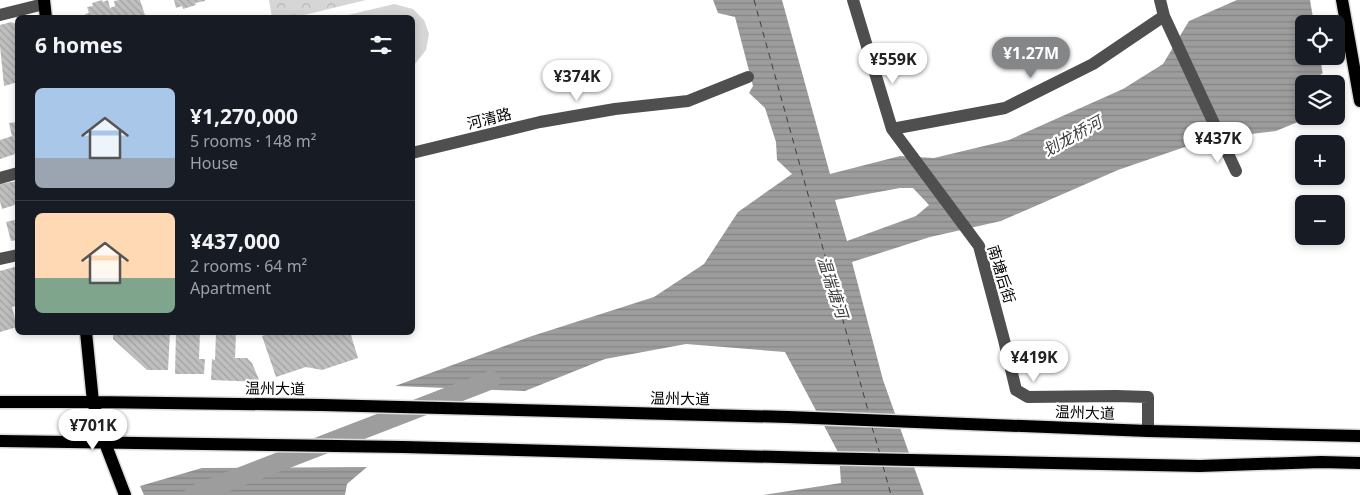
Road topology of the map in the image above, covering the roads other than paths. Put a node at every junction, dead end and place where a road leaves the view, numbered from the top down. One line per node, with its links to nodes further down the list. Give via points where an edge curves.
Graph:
1 (853, 0): 10 (street, 南塘后街)
2 (1160, 0): 7 (street)
3 (1342, 0): 9 (main road)
4 (44, 2): 5 (street); 6 (main road)
5 (0, 15)
6 (46, 15)
7 (1164, 16): 10 (street, via 1093,64 1005,108); 12 (street)
8 (748, 77): 11 (street, 河清路, via 688,101 540,122)
9 (1360, 101)
10 (892, 129): 20 (street, 南塘后街, via 979,246 1016,390 1028,397 1148,397)
11 (415, 152)
12 (1236, 171)
13 (15, 174): 14 (street)
14 (0, 178)
15 (15, 256): 16 (street)
16 (0, 259)
17 (86, 335): 19 (main road)
18 (0, 402): 19 (main road, 温州大道)
19 (93, 402): 20 (main road, 温州大道, via 788,417); 23 (main road)
20 (1148, 431): 21 (main road, 温州大道)
21 (1360, 436)
22 (0, 441): 23 (main road)
23 (105, 443): 24 (main road, via 1200,466); 25 (main road)
24 (1360, 463)
25 (124, 493)

